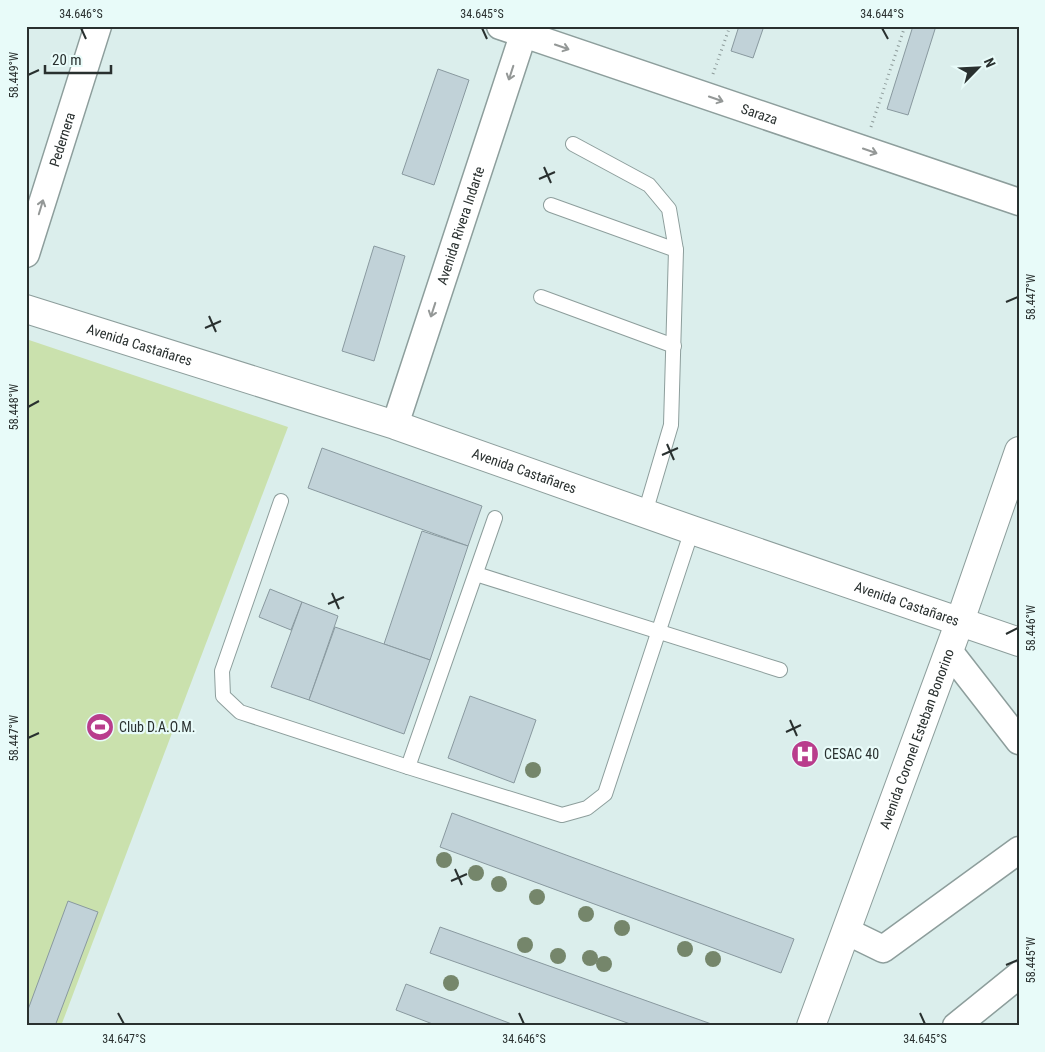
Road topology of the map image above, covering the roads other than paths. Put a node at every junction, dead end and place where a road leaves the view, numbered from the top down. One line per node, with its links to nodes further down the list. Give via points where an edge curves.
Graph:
1 (98, 26): 7 (street, Pedernera, one-way to 1)
2 (516, 29): 4 (street, Saraza, one-way to 4); 11 (street, Avenida Rivera Indarte, one-way to 11)
3 (573, 144): 6 (lane, via 649,185 669,209)
4 (1019, 202)
5 (551, 205): 6 (lane)
6 (676, 250): 10 (lane)
7 (26, 254)
8 (541, 297): 10 (lane)
9 (26, 309): 11 (main road, Avenida Castañares)
10 (674, 346): 14 (lane, via 671,424)
11 (395, 425): 14 (main road, Avenida Castañares)
12 (1019, 451): 18 (main road, Avenida Coronel Esteban Bonorino)
13 (282, 501): 24 (lane, via 222,671 224,696 240,712)
14 (645, 513): 16 (main road, Avenida Castañares)
15 (495, 518): 17 (lane)
16 (692, 530): 18 (main road, Avenida Castañares); 19 (lane)
17 (476, 574): 19 (lane); 24 (lane)
18 (960, 621): 20 (main road, Avenida Castañares); 21 (main road, Avenida Coronel Esteban Bonorino)
19 (658, 632): 22 (lane); 24 (lane, via 605,794 587,808 562,815)
20 (1019, 642)
21 (949, 651): 23 (street); 26 (main road, Avenida Coronel Esteban Bonorino)
22 (780, 670)
23 (1019, 742)
24 (408, 767)
25 (1019, 850): 26 (street, via 883,949)
26 (846, 931): 28 (main road, Avenida Coronel Esteban Bonorino)
27 (1019, 975): 29 (street)
28 (811, 1026)
29 (956, 1026)

